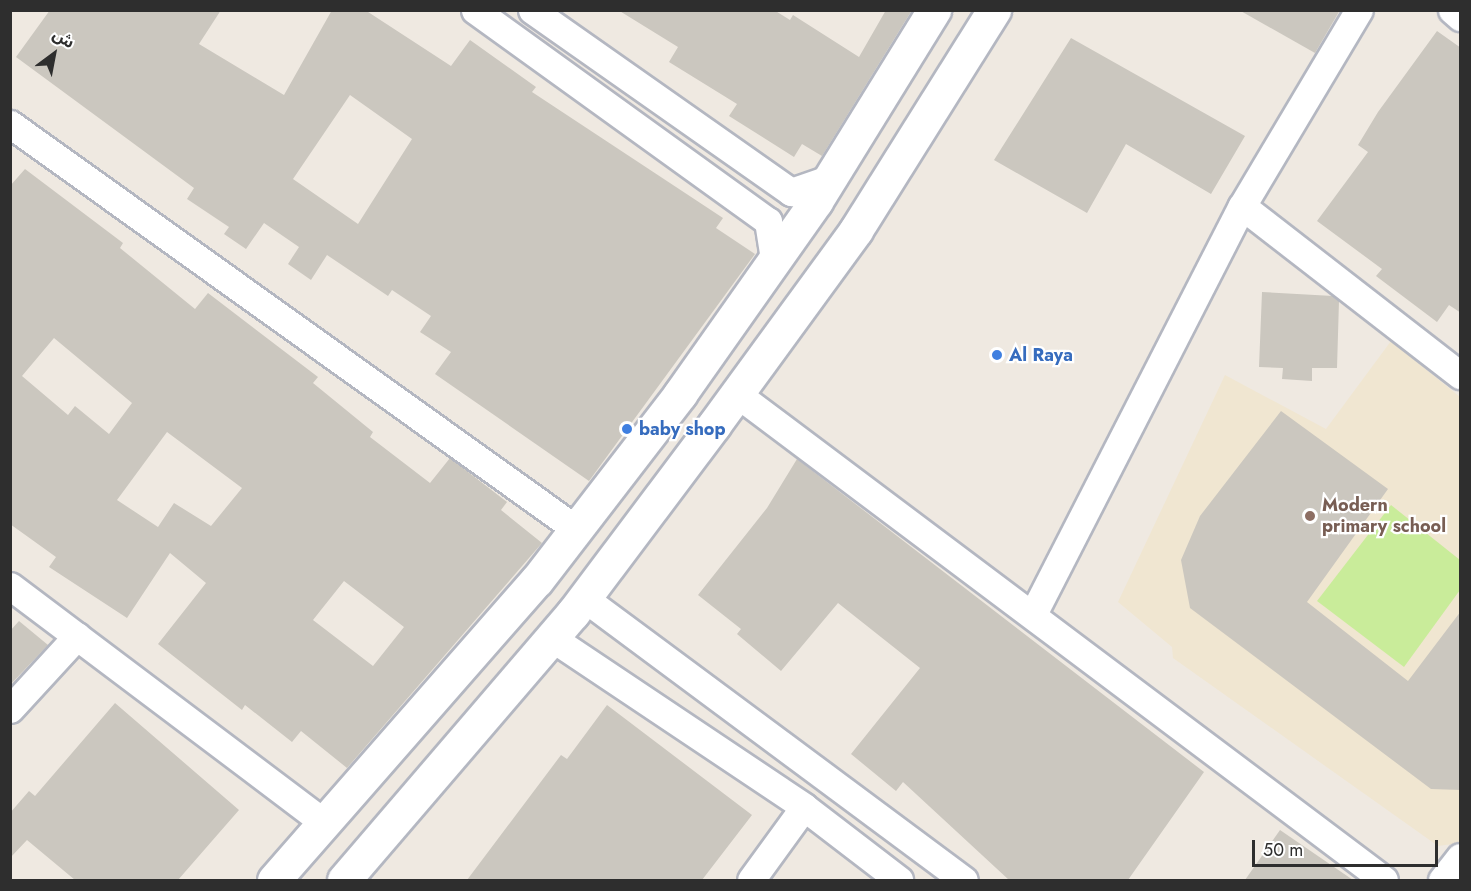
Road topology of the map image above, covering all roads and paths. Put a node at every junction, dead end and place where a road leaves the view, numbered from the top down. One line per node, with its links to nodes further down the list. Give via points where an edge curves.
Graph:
1 (475, 10): 9 (street)
2 (532, 10): 8 (street)
3 (934, 10): 11 (main road)
4 (994, 10): 15 (main road, via 856,230)
5 (1359, 10): 12 (street)
6 (1452, 10): 7 (street)
7 (1461, 17)
8 (565, 20): 9 (street); 11 (street, via 791,192)
9 (544, 59): 13 (street, via 768,221)
10 (10, 124): 16 (street)
11 (831, 178): 13 (main road)
12 (1242, 206): 14 (street); 19 (street)
13 (774, 260): 16 (main road)
14 (1461, 375)
15 (737, 394): 18 (main road); 19 (street)
16 (576, 529): 24 (main road)
17 (10, 586): 20 (street)
18 (584, 598): 21 (main road); 30 (street)
19 (1033, 614): 31 (street)
20 (77, 636): 22 (street); 24 (street)
21 (552, 638): 23 (street); 27 (main road)
22 (10, 709)
23 (804, 807): 28 (street); 29 (street)
24 (325, 823): 26 (main road)
25 (1461, 857): 32 (street)
26 (274, 880)
27 (344, 880)
28 (751, 880)
29 (899, 880)
30 (964, 880)
31 (1384, 880)
32 (1442, 880)

